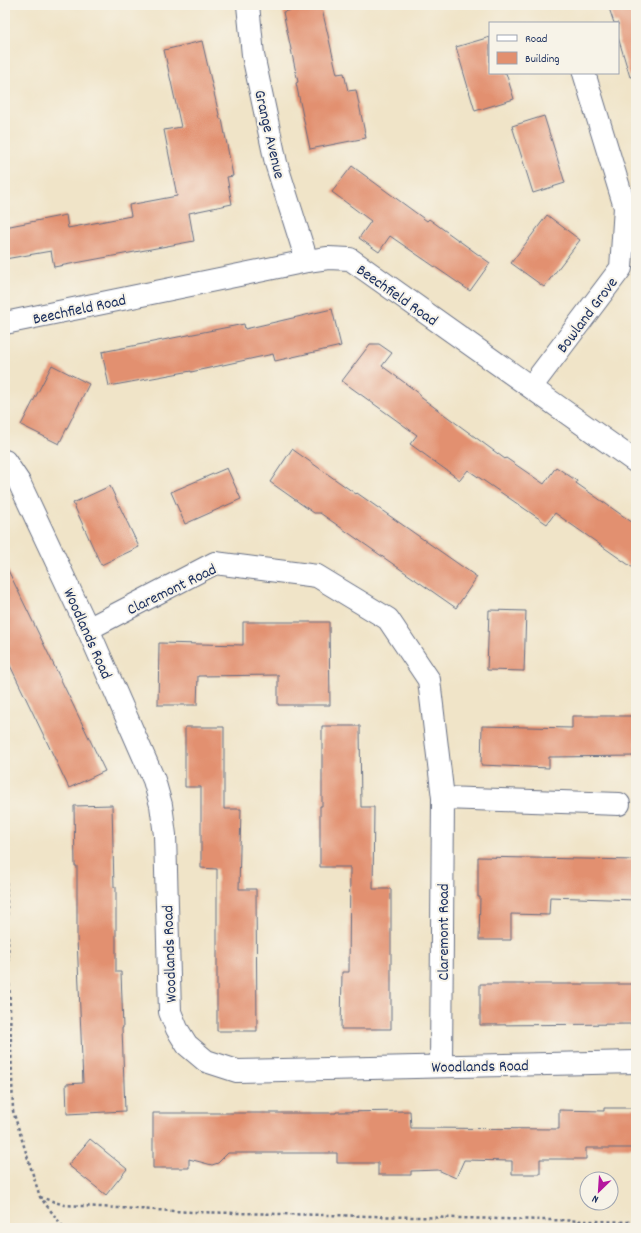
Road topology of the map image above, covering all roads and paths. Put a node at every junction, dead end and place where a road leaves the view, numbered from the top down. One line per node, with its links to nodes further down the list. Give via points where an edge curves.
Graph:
1 (248, 5): 3 (street, Grange Avenue, via 253,55 276,163)
2 (584, 74): 5 (street, Bowland Grove, via 625,208 621,268)
3 (307, 261): 4 (street, Beechfield Road); 5 (street, Beechfield Road, via 328,258 350,259)
4 (5, 324)
5 (531, 387): 7 (street, Beechfield Road)
6 (5, 461): 8 (street, Woodlands Road, via 19,482)
7 (636, 462)
8 (88, 629): 9 (street, Claremont Road, via 215,563 317,576 388,619 429,680); 13 (street, Woodlands Road, via 154,780 161,805 165,835 170,1012 187,1045 206,1061 237,1071)
9 (444, 798): 10 (street); 13 (street, Claremont Road)
10 (619, 804)
11 (5, 840): 14 (path, via 13,1111)
12 (636, 1062): 13 (street, Woodlands Road)
13 (441, 1066)
14 (40, 1197): 15 (path, via 64,1205 192,1212); 16 (path)
15 (636, 1222)
16 (63, 1228)

